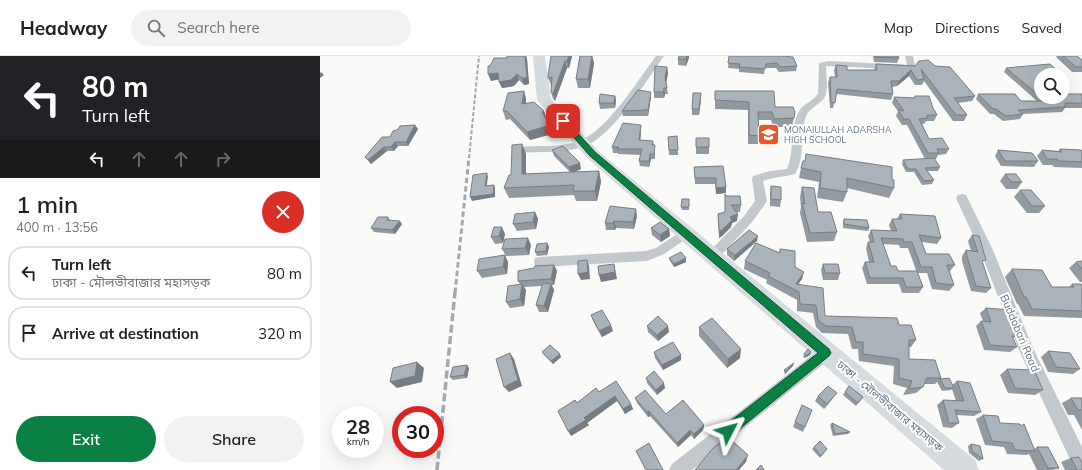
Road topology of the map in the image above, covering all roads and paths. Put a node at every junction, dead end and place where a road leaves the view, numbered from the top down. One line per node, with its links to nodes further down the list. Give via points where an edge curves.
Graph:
1 (539, 56): 4 (highway, ঢাকা - মৌলভীবাজার মহাসড়ক, via 544,100)
2 (660, 56): 4 (street, via 612,121 595,137)
3 (908, 56): 8 (street, via 910,68 828,63 822,66 822,94 816,101 808,104 800,115 791,172 770,174 757,179 761,201 748,220)
4 (583, 143): 5 (street); 7 (highway, ঢাকা - মৌলভীবাজার মহাসড়ক, via 592,154)
5 (518, 150)
6 (962, 198): 11 (street, Buddobari Road, via 975,221 1042,386)
7 (685, 234): 8 (highway, ঢাকা - মৌলভীবাজার মহাসড়ক); 9 (street, via 660,251 647,256)
8 (712, 257): 10 (highway, ঢাকা - মৌলভীবাজার মহাসড়ক)
9 (540, 262)
10 (826, 353): 12 (street); 13 (highway, ঢাকা - মৌলভীবাজার মহাসড়ক)
11 (1082, 466)
12 (678, 470)
13 (965, 470)

